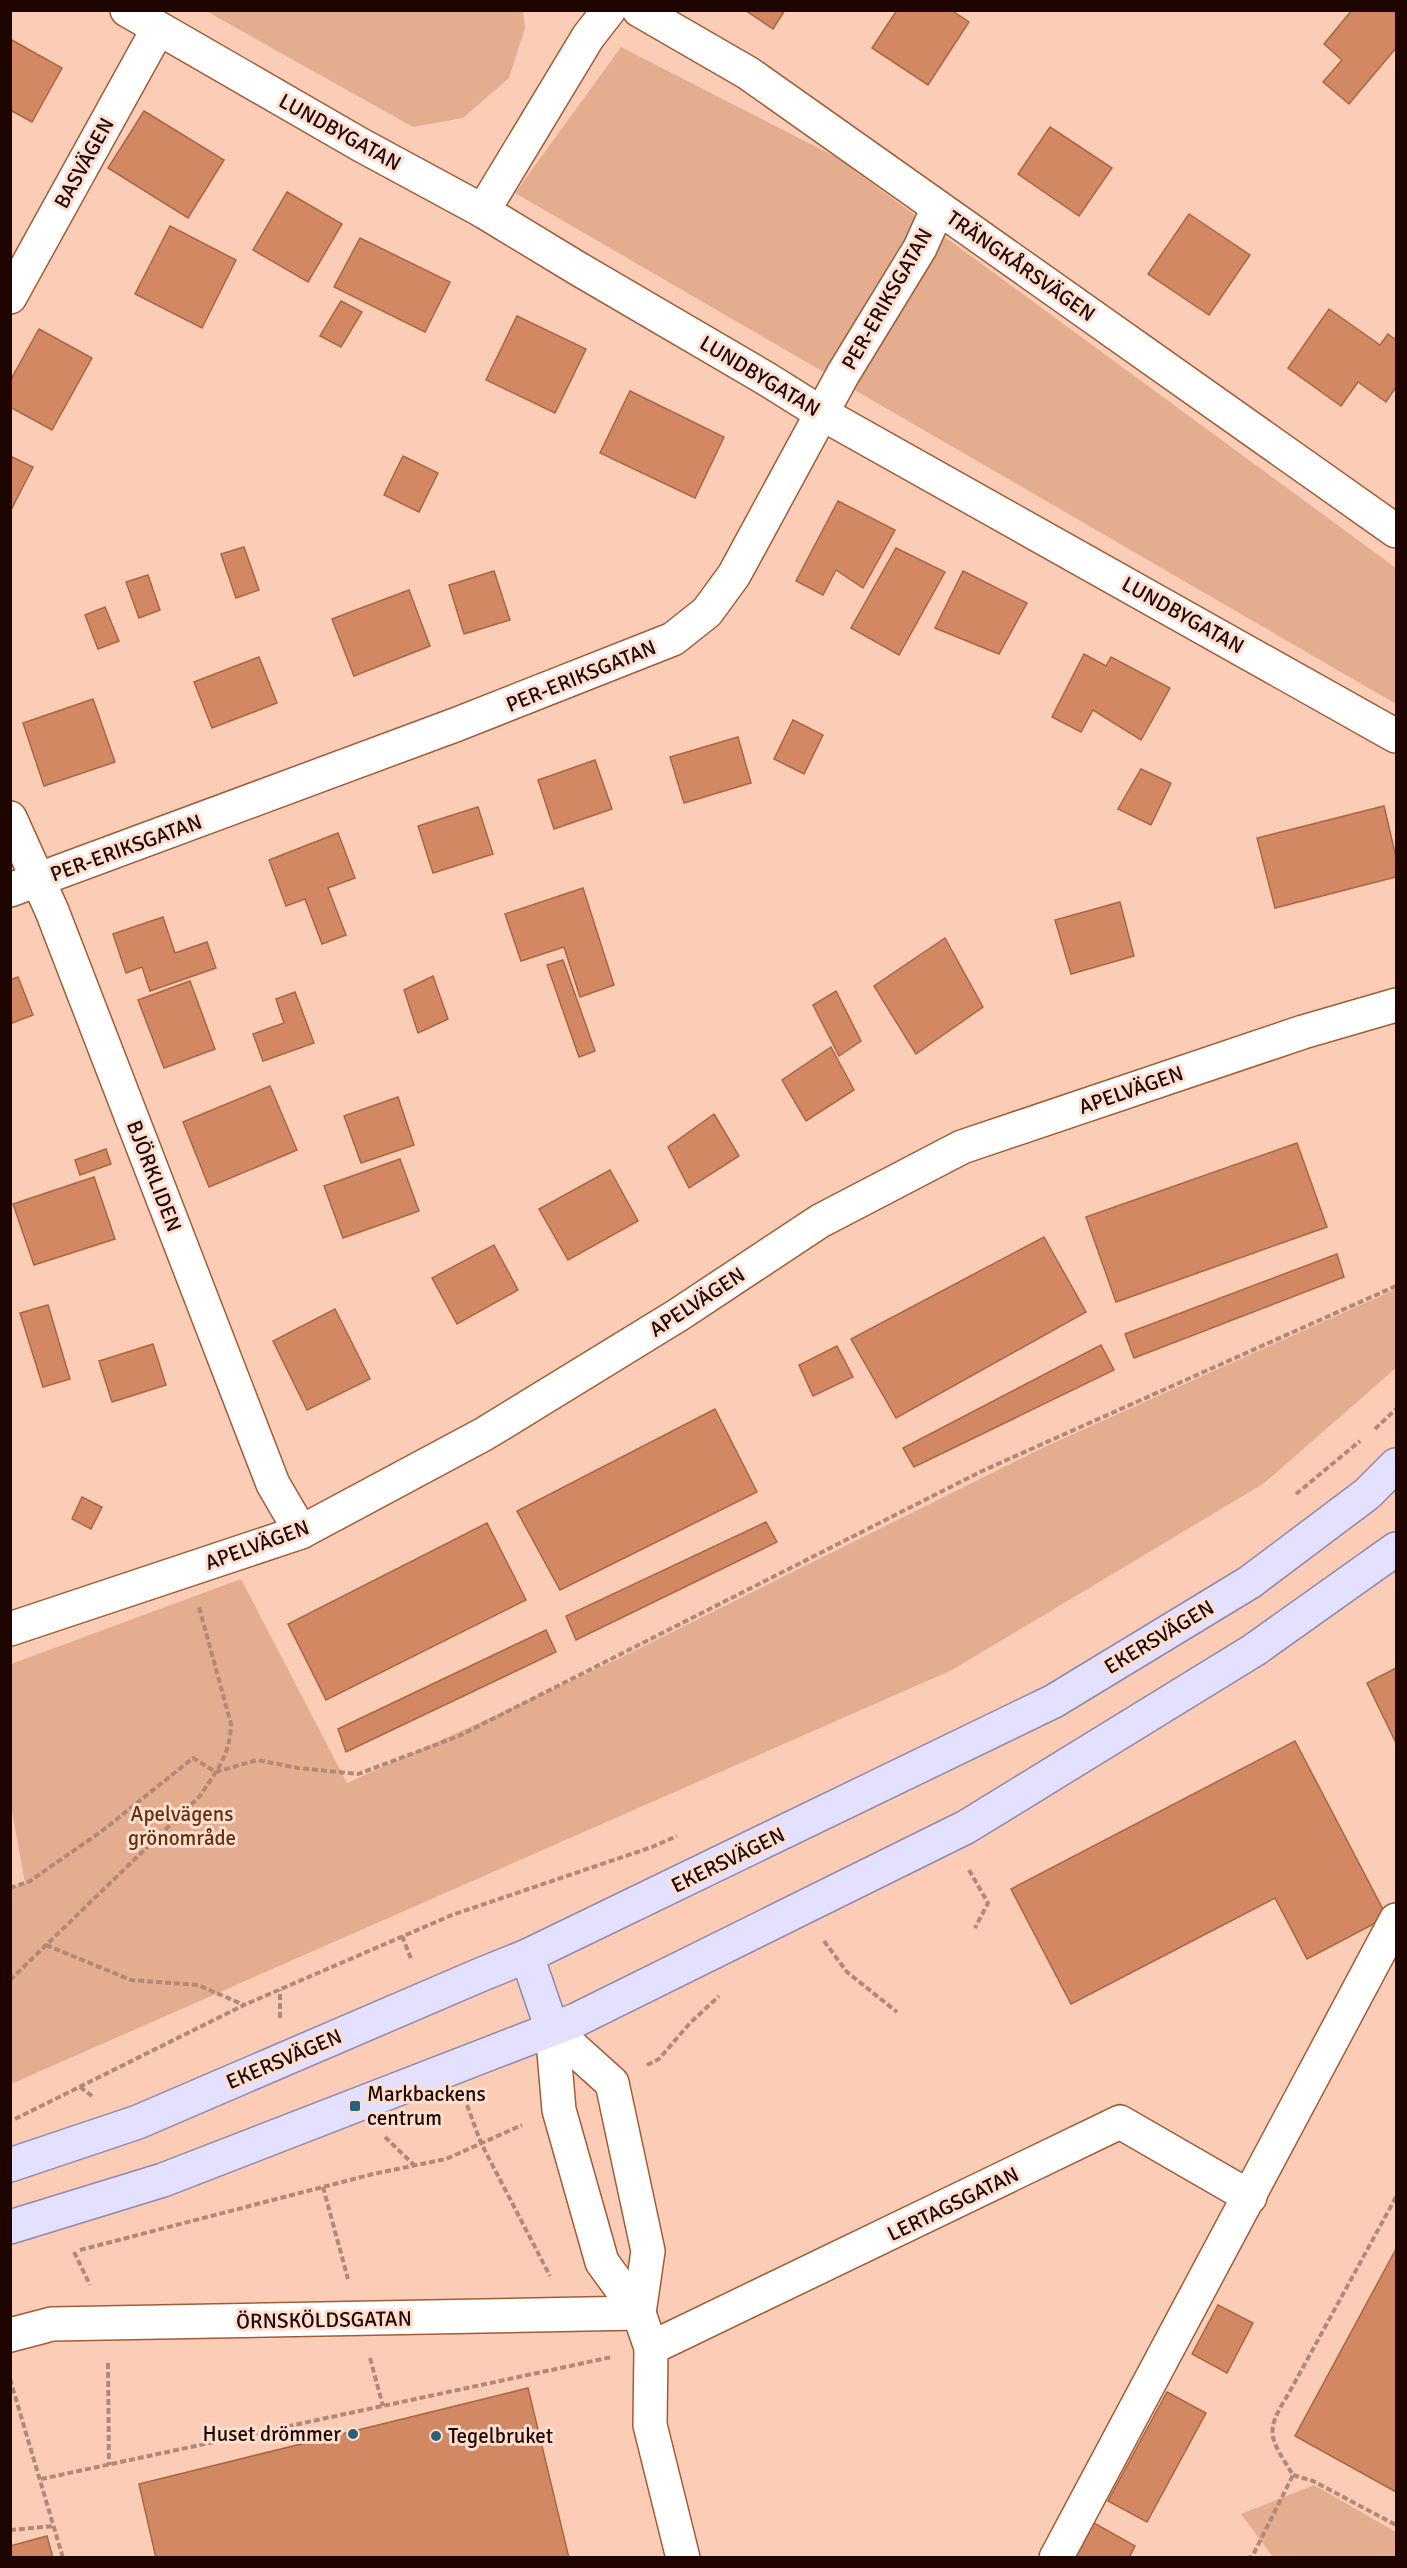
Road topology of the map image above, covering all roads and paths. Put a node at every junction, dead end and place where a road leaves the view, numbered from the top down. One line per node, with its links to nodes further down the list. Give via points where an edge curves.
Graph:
1 (126, 10): 4 (street, LUNDBYGATAN)
2 (609, 10): 6 (street, via 588,37)
3 (639, 10): 5 (street, TRÄNGKÅRSVÄGEN, via 748,73)
4 (158, 29): 6 (street, LUNDBYGATAN); 7 (street, BASVÄGEN)
5 (938, 208): 8 (street, PER-ERIKSGATAN, via 920,248); 9 (street, TRÄNGKÅRSVÄGEN)
6 (483, 211): 8 (street, LUNDBYGATAN)
7 (10, 297)
8 (822, 413): 10 (street, LUNDBYGATAN); 12 (street, PER-ERIKSGATAN, via 734,574 707,612 673,639 444,729)
9 (1396, 531)
10 (1396, 736)
11 (10, 818): 12 (street, BJÖRKLIDEN)
12 (23, 885): 18 (street, BJÖRKLIDEN, via 52,911 273,1484)
13 (1396, 1005): 18 (street, APELVÄGEN, via 1303,1032 962,1147 820,1221 678,1315 484,1434)
14 (1396, 1286): 22 (path, via 982,1471 459,1736 358,1774 257,1761)
15 (1396, 1409): 17 (path)
16 (1396, 1465): 30 (main road, EKERSVÄGEN, via 1367,1494 1250,1582 1054,1701)
17 (1288, 1501)
18 (301, 1532): 20 (street, APELVÄGEN)
19 (1396, 1549): 36 (main road, via 1254,1650 966,1827)
20 (189, 1569): 21 (street, APELVÄGEN); 22 (path, via 231,1724 230,1744)
21 (10, 1629)
22 (216, 1772): 25 (path, via 193,1758 102,1831 30,1881); 29 (path, via 200,1796)
23 (684, 1833): 32 (path, via 452,1915)
24 (967, 1867): 27 (path, via 988,1903)
25 (10, 1888)
26 (1396, 1920): 45 (street)
27 (975, 1928)
28 (824, 1941): 34 (path, via 848,1972)
29 (46, 1945): 31 (path); 33 (path, via 131,1980 198,1985)
30 (527, 1956): 36 (main road); 43 (main road, EKERSVÄGEN, via 138,2122)
31 (10, 1980)
32 (280, 1989): 33 (path); 35 (path)
33 (244, 2005): 37 (path)
34 (897, 2012)
35 (280, 2019)
36 (552, 2029): 47 (main road, via 163,2180); 49 (street, via 559,2110 602,2262); 49 (street, via 612,2083 648,2251)
37 (80, 2087): 38 (path); 39 (path)
38 (95, 2098)
39 (10, 2121)
40 (528, 2123): 42 (path)
41 (384, 2135): 44 (path)
42 (481, 2143): 44 (path, via 446,2159); 50 (path)
43 (10, 2165)
44 (414, 2165): 48 (path)
45 (1250, 2197): 52 (street, LERTAGSGATAN, via 1120,2122); 63 (street)
46 (1396, 2197): 55 (path, via 1274,2417 1273,2442)
47 (17, 2225)
48 (98, 2246)
49 (639, 2313): 50 (street, ÖRNSKÖLDSGATAN); 52 (street)
50 (570, 2315): 51 (street, ÖRNSKÖLDSGATAN, via 52,2324); 53 (path)
51 (10, 2335)
52 (651, 2348): 53 (path); 62 (street, via 650,2424)
53 (594, 2361): 56 (path)
54 (10, 2379): 56 (path)
55 (1293, 2475): 57 (path, via 1313,2481); 60 (path)
56 (41, 2479): 58 (path)
57 (1396, 2525)
58 (54, 2526): 59 (path); 61 (path)
59 (10, 2530)
60 (1252, 2557): 64 (path)
61 (63, 2558)
62 (683, 2558)
63 (1056, 2558)
64 (1247, 2558)

